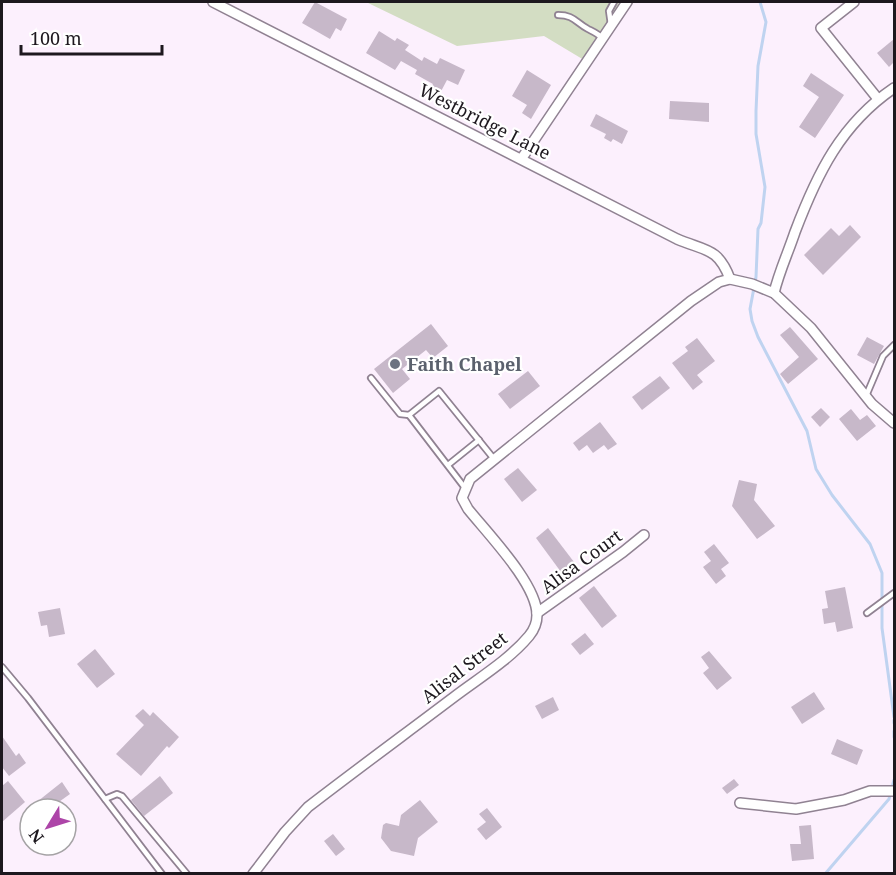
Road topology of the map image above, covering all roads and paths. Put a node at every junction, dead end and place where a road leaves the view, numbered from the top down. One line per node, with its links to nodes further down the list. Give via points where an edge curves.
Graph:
1 (213, 2): 10 (street, Westbridge Lane)
2 (614, 2): 6 (lane, via 609,11)
3 (627, 2): 6 (street)
4 (854, 2): 9 (street, via 821,28)
5 (558, 15): 7 (lane, via 574,18)
6 (613, 27): 7 (street)
7 (604, 40): 10 (street)
8 (894, 88): 9 (street)
9 (878, 99): 12 (street, via 834,149 812,189)
10 (522, 158): 11 (street, Westbridge Lane, via 714,254 724,264)
11 (730, 279): 12 (street); 19 (street, via 691,301)
12 (774, 293): 15 (street, via 811,328)
13 (894, 345): 15 (lane, via 883,356)
14 (371, 378): 16 (lane, via 400,414)
15 (866, 396): 17 (street)
16 (409, 415): 18 (lane, via 439,391); 20 (lane)
17 (894, 423)
18 (479, 440): 19 (lane); 20 (lane)
19 (494, 459): 21 (street, via 470,478)
20 (448, 465): 21 (lane)
21 (465, 488): 24 (street, via 462,498 468,510 524,579)
22 (644, 535): 24 (street, Alisa Court)
23 (894, 593): 25 (lane)
24 (537, 613): 32 (street, Alisal Street, via 537,623 530,635 516,649 308,807)
25 (867, 613)
26 (2, 667): 28 (lane)
27 (894, 790): 29 (street, via 796,809)
28 (105, 799): 30 (lane); 31 (lane, via 122,796)
29 (740, 803)
30 (162, 873)
31 (187, 873)
32 (253, 873)

